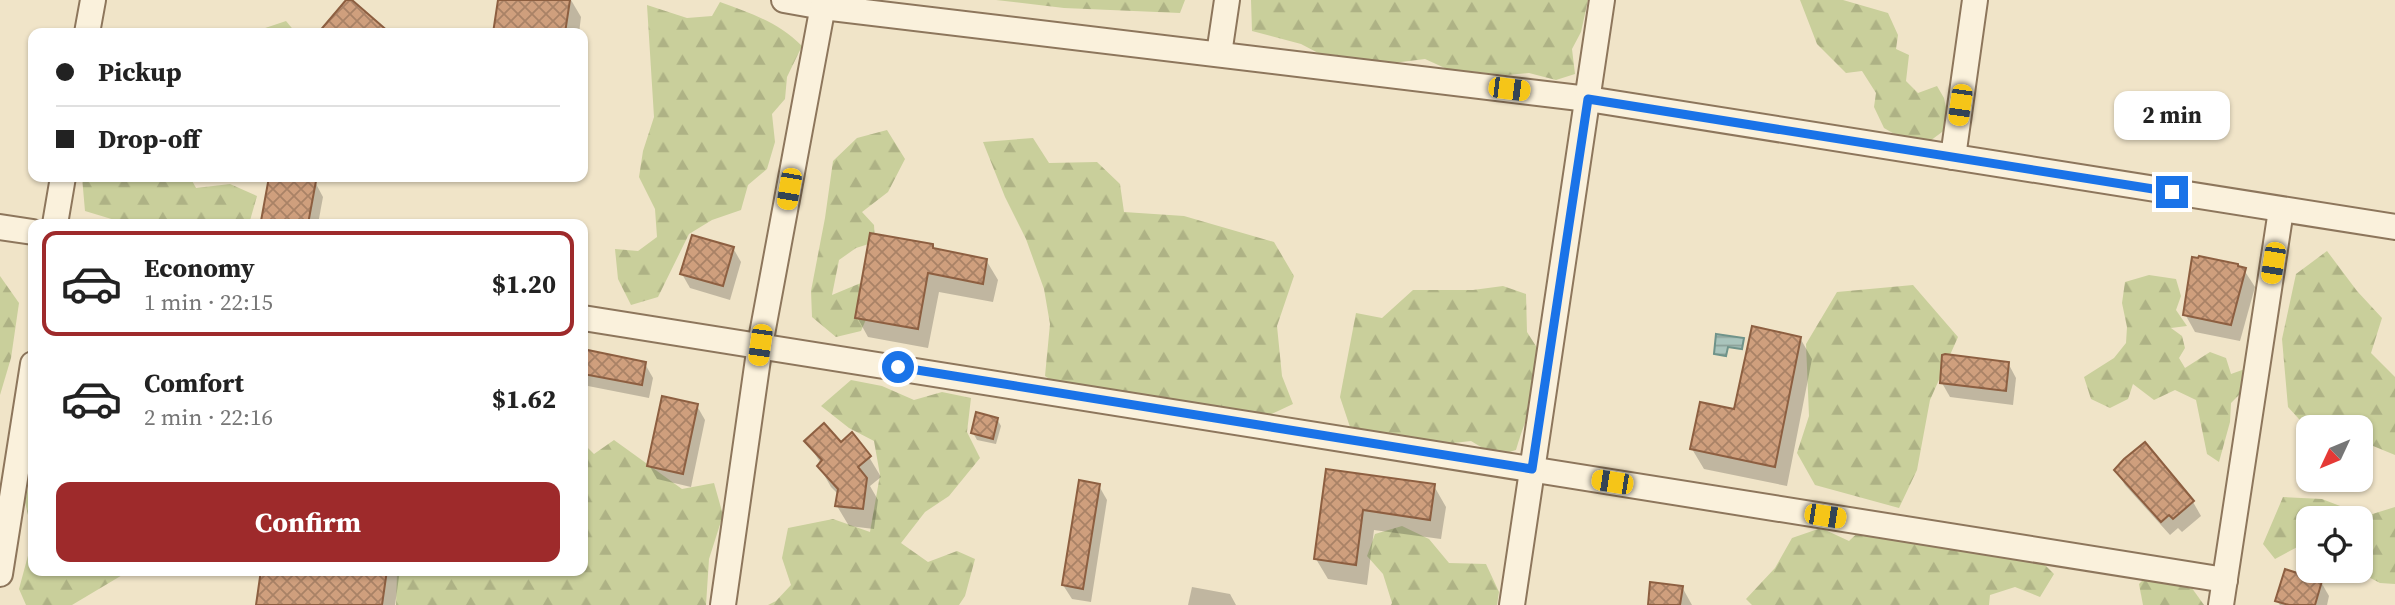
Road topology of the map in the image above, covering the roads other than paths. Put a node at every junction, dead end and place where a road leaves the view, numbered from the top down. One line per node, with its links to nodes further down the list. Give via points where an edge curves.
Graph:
1 (93, 0): 7 (street)
2 (784, 0): 6 (street)
3 (1227, 0): 8 (street)
4 (1601, 0): 9 (street)
5 (1975, 0): 10 (street)
6 (824, 3): 8 (street); 18 (street)
7 (88, 28)
8 (1219, 54): 9 (street)
9 (1588, 99): 10 (street); 20 (street)
10 (1953, 157): 12 (street)
11 (62, 182): 13 (street)
12 (2281, 210): 15 (street); 22 (street)
13 (56, 219)
14 (0, 227): 16 (street)
15 (2395, 227)
16 (28, 231)
17 (588, 319): 18 (street)
18 (760, 345): 20 (street); 23 (street)
19 (28, 395): 21 (street)
20 (1532, 469): 22 (street); 24 (street)
21 (0, 575)
22 (2225, 580): 25 (street)
23 (723, 605)
24 (1512, 605)
25 (2221, 605)

